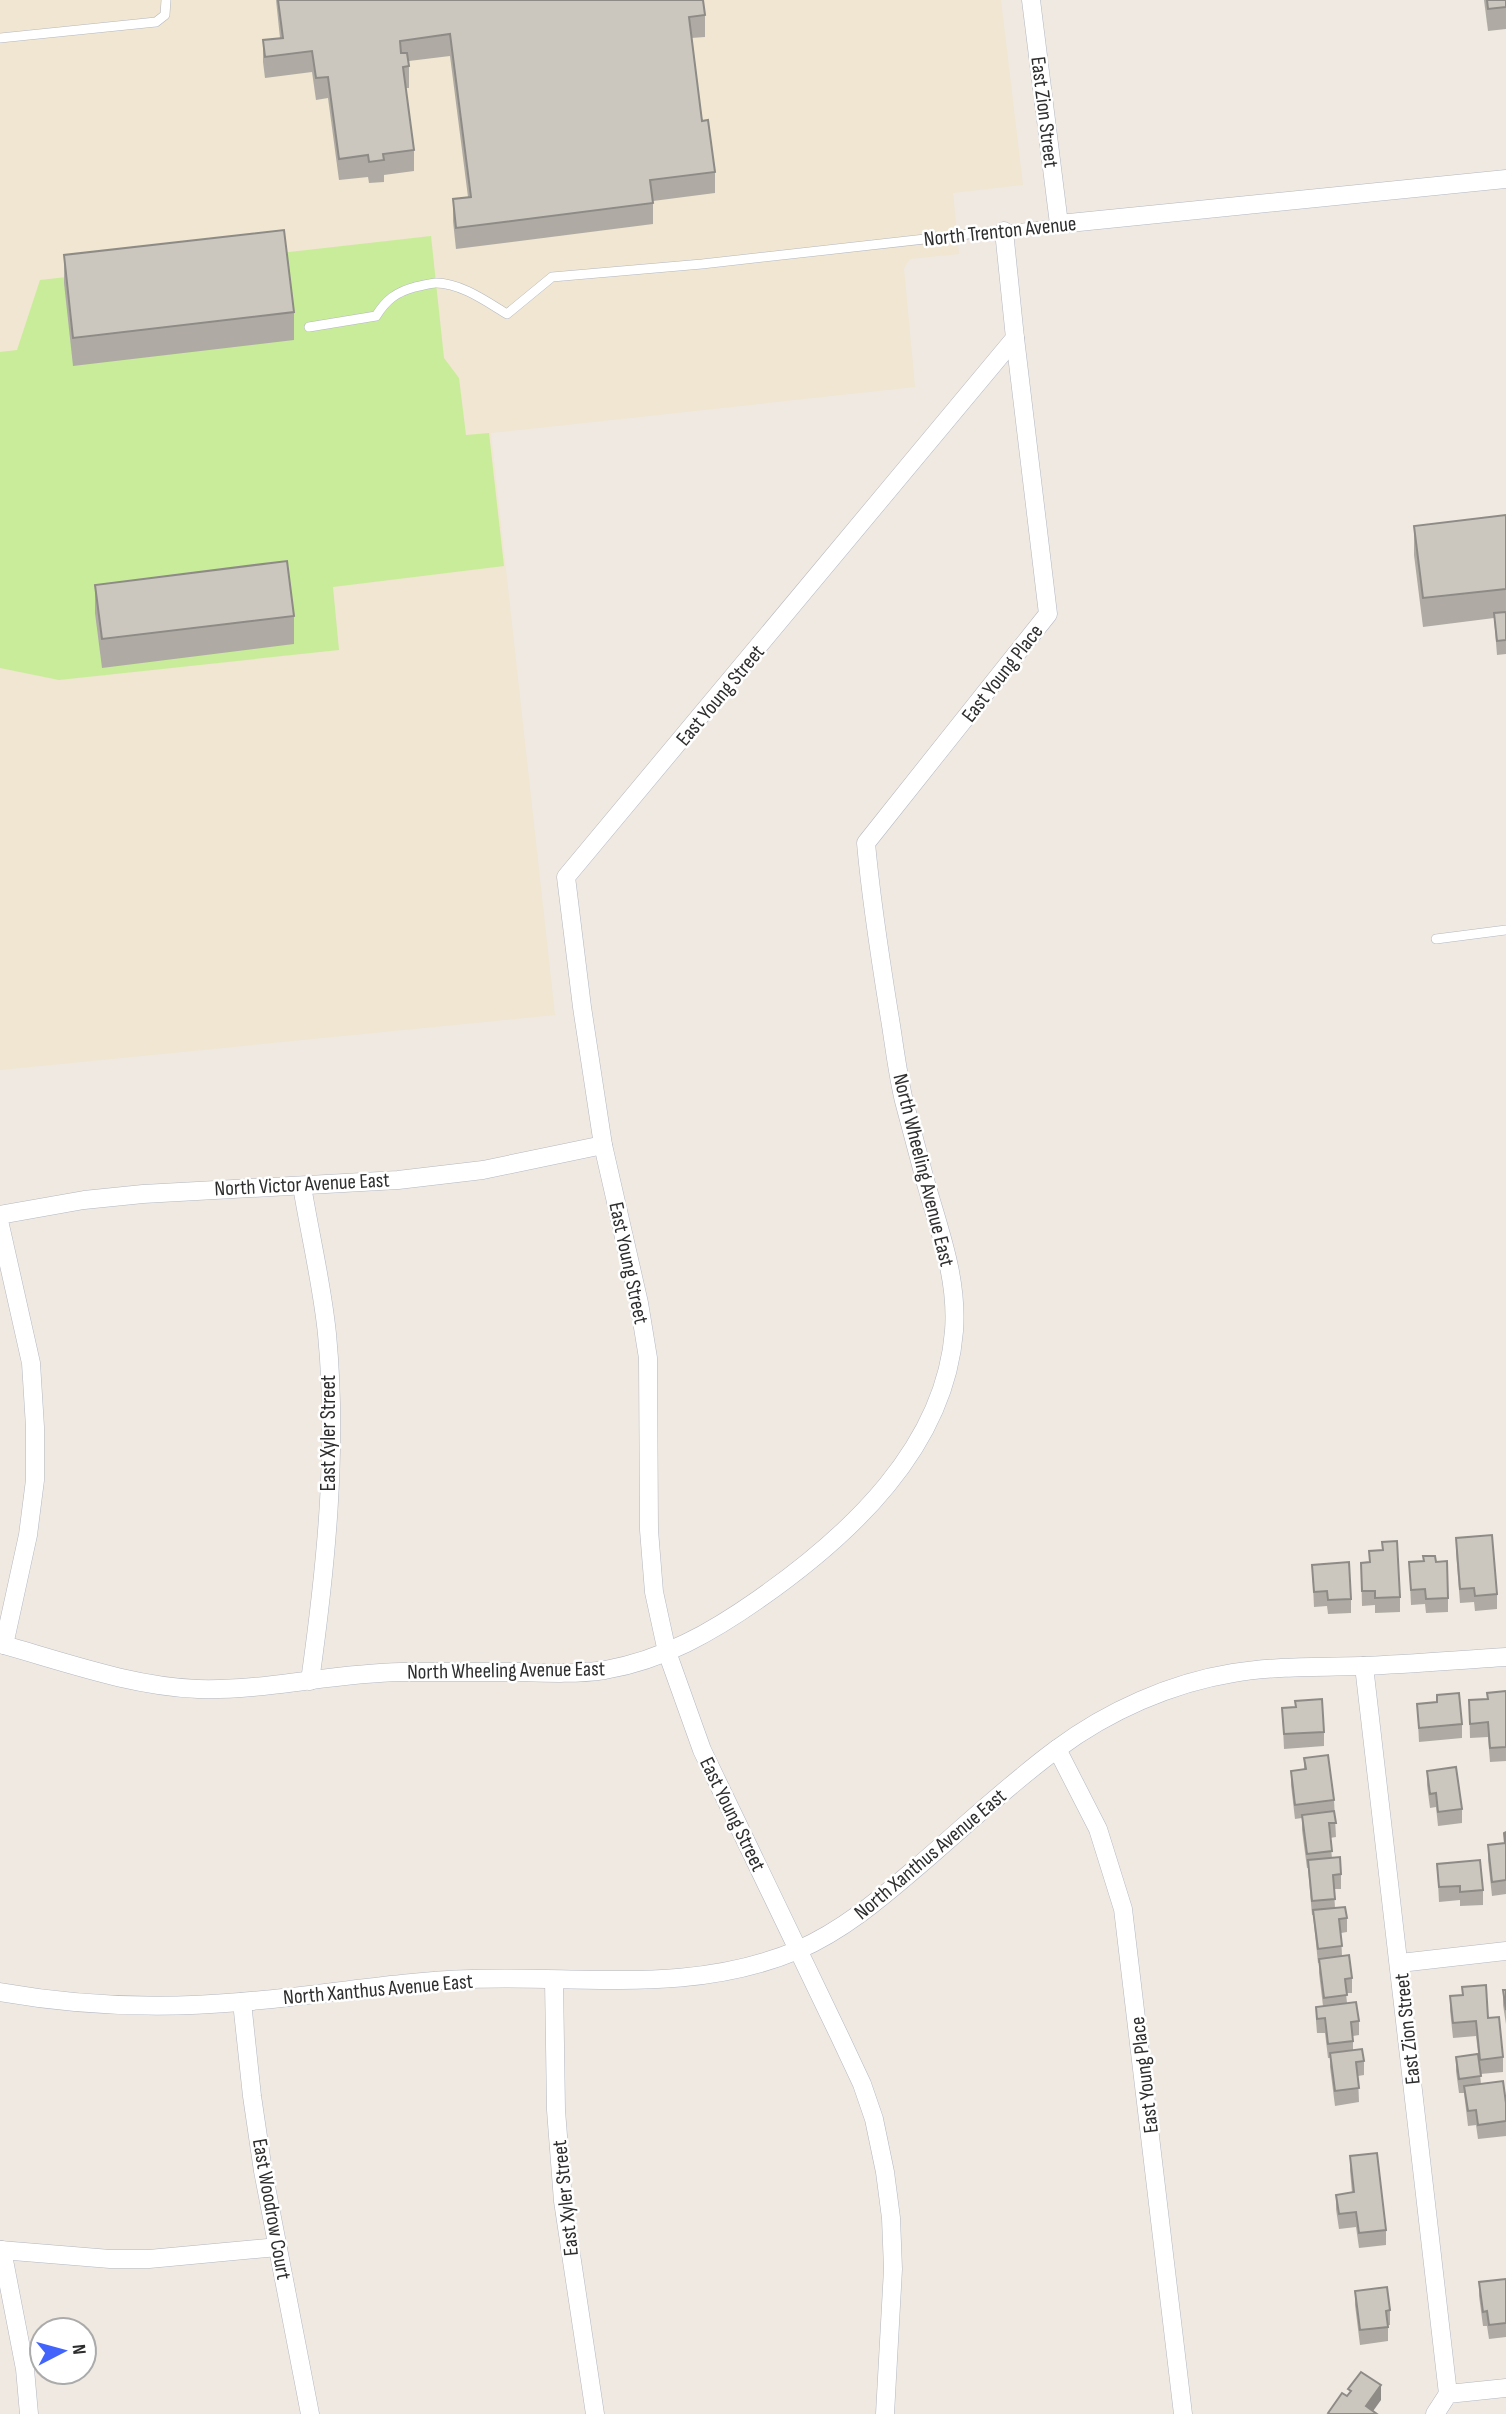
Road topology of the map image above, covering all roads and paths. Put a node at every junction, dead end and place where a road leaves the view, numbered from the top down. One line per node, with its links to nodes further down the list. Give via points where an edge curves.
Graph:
1 (166, 0): 3 (lane, via 165,15 156,22)
2 (1031, 0): 5 (street, East Zion Street)
3 (0, 38)
4 (1506, 179): 5 (street, North Trenton Avenue)
5 (1059, 224): 6 (lane, North Trenton Avenue)
6 (1004, 231): 7 (lane, North Trenton Avenue, via 552,277 507,314 470,293 436,282 387,298 376,316); 8 (street)
7 (309, 327)
8 (1015, 338): 11 (street, East Young Place, via 1048,614 866,843); 12 (street, East Young Street, via 566,877)
9 (1506, 930): 10 (lane)
10 (1436, 939)
11 (883, 976): 17 (street, North Wheeling Avenue East, via 903,1096 951,1274 954,1331 947,1370 913,1448 853,1524 726,1622)
12 (603, 1145): 13 (street, North Victor Avenue East, via 483,1170); 17 (street, East Young Street, via 648,1358 649,1530 654,1592)
13 (302, 1186): 14 (street, North Victor Avenue East, via 143,1194); 20 (street, East Xyler Street, via 327,1333 331,1426 320,1609)
14 (0, 1215)
15 (0, 1225): 16 (street, via 31,1363 35,1427 28,1535)
16 (2, 1644): 20 (street, North Wheeling Avenue East, via 153,1685 202,1689)
17 (667, 1652): 20 (street, North Wheeling Avenue East, via 604,1670 395,1672); 22 (street, East Young Street, via 702,1750)
18 (1506, 1657): 19 (street, North Xanthus Avenue East)
19 (1364, 1666): 21 (street, North Xanthus Avenue East, via 1232,1673 1180,1686 1128,1706); 24 (street, East Zion Street)
20 (310, 1681)
21 (1057, 1749): 22 (street, North Xanthus Avenue East, via 883,1897); 36 (street, East Young Place, via 1098,1829 1123,1909)
22 (799, 1950): 25 (street, North Xanthus Avenue East, via 714,1974 647,1981); 35 (street, East Young Street, via 862,2084 885,2172 892,2269)
23 (1506, 1951): 24 (street)
24 (1400, 1963): 31 (street, East Zion Street)
25 (554, 1980): 27 (street, North Xanthus Avenue East, via 462,1979); 34 (street, East Xyler Street, via 562,2188)
26 (0, 1992): 27 (street, North Xanthus Avenue East, via 126,2006)
27 (242, 2002): 28 (street, East Woodrow Court, via 251,2096)
28 (278, 2247): 29 (street, via 149,2259); 33 (street, East Woodrow Court)
29 (1, 2250): 32 (street, via 25,2369)
30 (1506, 2388): 31 (street)
31 (1448, 2393): 37 (street)
32 (29, 2414)
33 (310, 2414)
34 (595, 2414)
35 (885, 2414)
36 (1183, 2414)
37 (1436, 2414)

